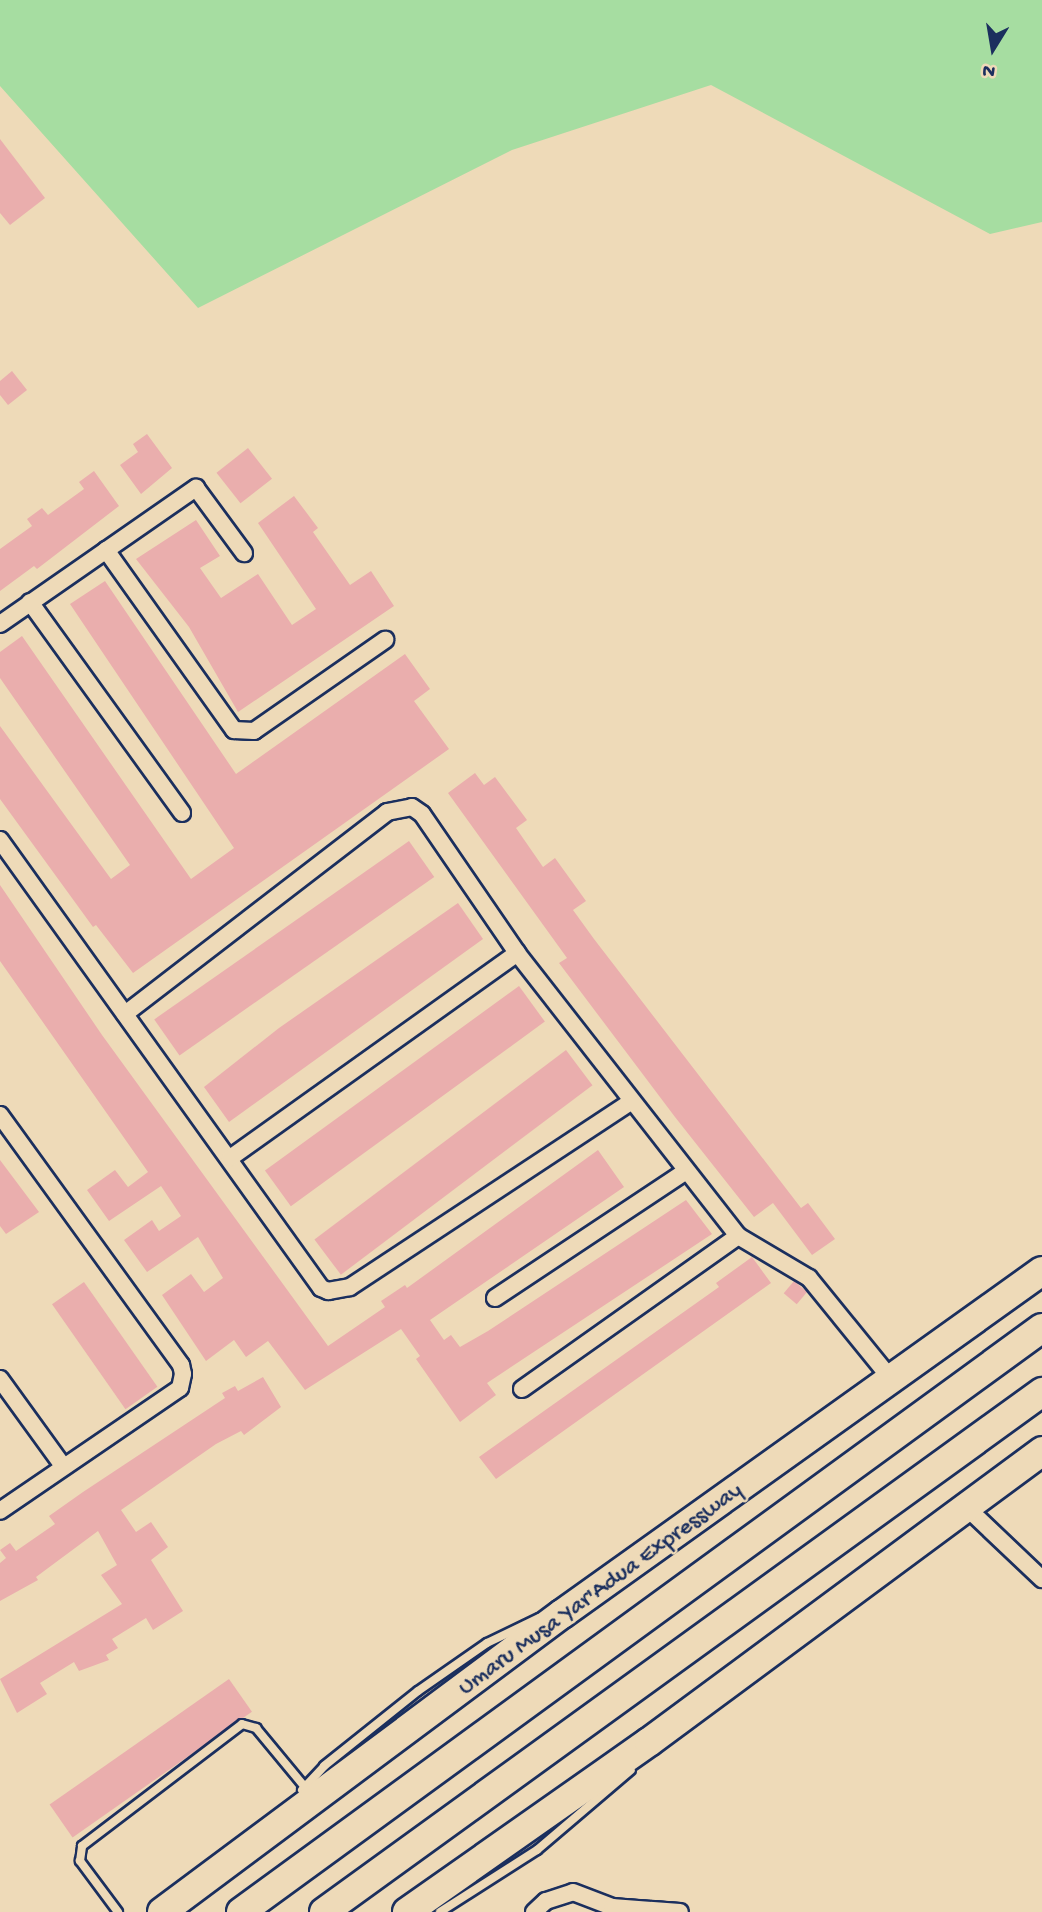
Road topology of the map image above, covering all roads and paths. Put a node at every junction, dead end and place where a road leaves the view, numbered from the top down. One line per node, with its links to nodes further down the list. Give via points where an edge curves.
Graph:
1 (106, 550): 2 (street, via 196,488); 3 (street); 5 (street, via 234,730 254,731)
2 (244, 553)
3 (30, 602): 4 (street); 6 (street)
4 (0, 624)
5 (385, 640)
6 (182, 813)
7 (0, 840): 9 (street)
8 (517, 953): 9 (street, via 422,814 412,807 399,807); 10 (street); 12 (street)
9 (125, 1014): 12 (street)
10 (631, 1102): 12 (street, via 339,1290 321,1288); 13 (street)
11 (2, 1123): 23 (street, via 181,1365 183,1374 180,1388)
12 (230, 1158)
13 (686, 1171): 14 (street); 16 (street)
14 (738, 1236): 19 (street, via 809,1278); 20 (street)
15 (1042, 1271): 19 (highway, Umaru Musa Yar'Adua Expressway)
16 (495, 1298)
17 (1042, 1328): 35 (highway, Umaru Musa Yar'Adua Expressway)
18 (0, 1380): 23 (street)
19 (892, 1380): 27 (highway, Umaru Musa Yar'Adua Expressway)
20 (522, 1389)
21 (1042, 1392): 36 (highway)
22 (1042, 1451): 24 (highway)
23 (63, 1466): 25 (street)
24 (966, 1507): 26 (street); 28 (highway)
25 (0, 1511)
26 (1042, 1579)
27 (562, 1614): 29 (lane, via 514,1628 457,1663 379,1720); 30 (highway, Umaru Musa Yar'Adua Expressway)
28 (649, 1742): 37 (highway); 38 (lane, via 630,1770 575,1821)
29 (304, 1786): 30 (lane); 32 (lane, via 256,1728 242,1724 82,1846 80,1861)
30 (292, 1814): 31 (highway, Umaru Musa Yar'Adua Expressway)
31 (197, 1887): 33 (highway, Umaru Musa Yar'Adua Expressway); 34 (highway)
32 (118, 1912)
33 (162, 1912)
34 (179, 1912)
35 (241, 1912)
36 (324, 1912)
37 (407, 1912)
38 (440, 1912)
39 (534, 1912): 40 (street, via 546,1900 573,1892 612,1907)
40 (680, 1912)

